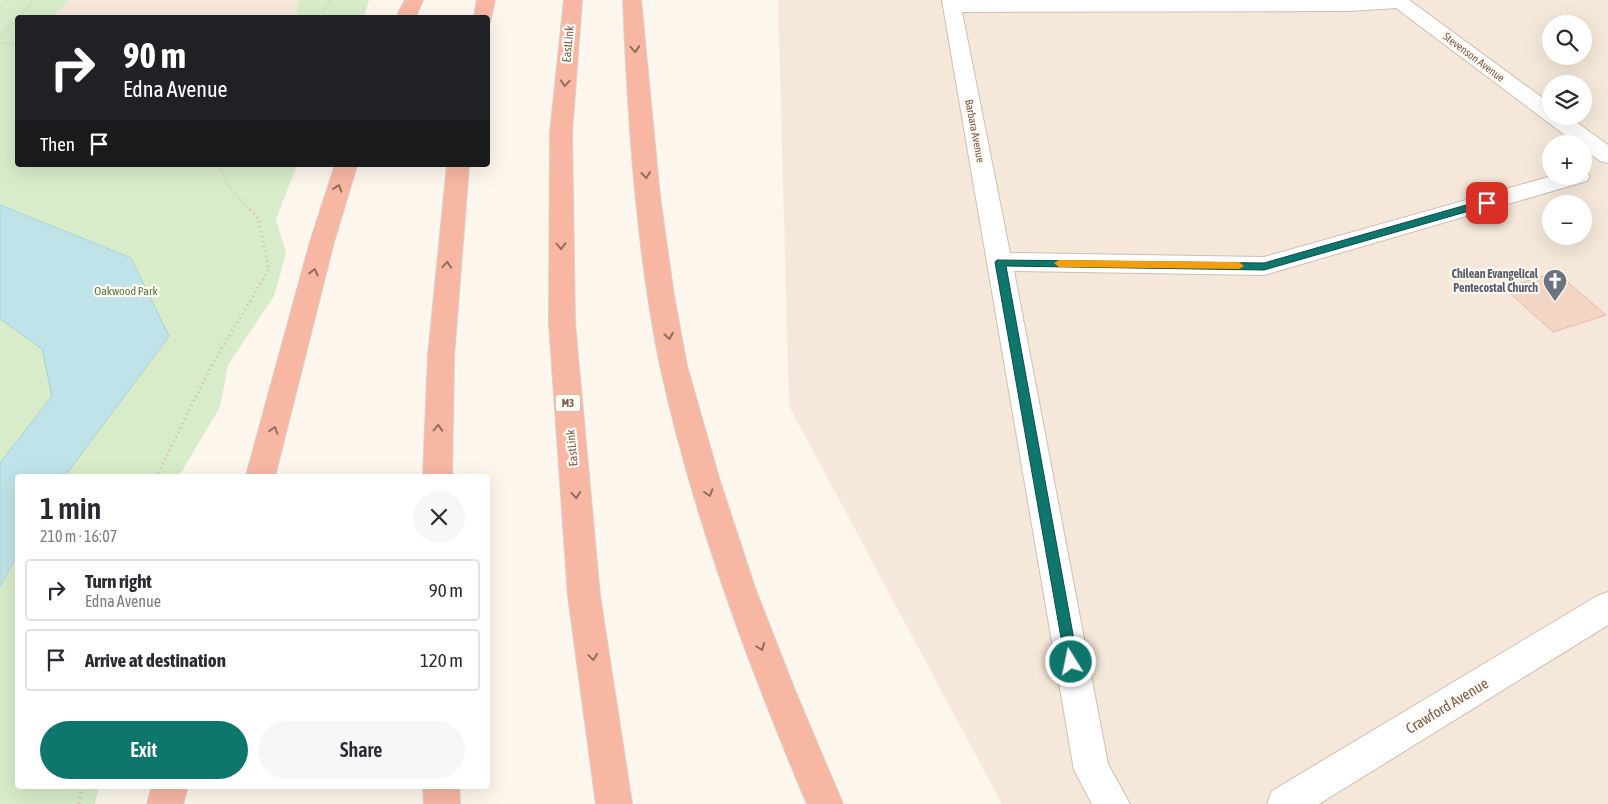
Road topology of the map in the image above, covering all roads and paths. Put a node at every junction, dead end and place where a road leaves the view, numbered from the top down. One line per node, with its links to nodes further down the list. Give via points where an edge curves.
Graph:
1 (34, 0): 9 (path)
2 (331, 0): 10 (path)
3 (414, 0): 11 (highway)
4 (486, 0): 12 (highway)
5 (573, 0): 37 (highway, EastLink / M3, one-way to 37, via 561,133 562,323 584,596)
6 (632, 0): 38 (highway, one-way to 38, via 645,166 674,364 705,481 740,592 788,719)
7 (1398, 1): 8 (street, via 1350,5); 17 (street, Stevenson Avenue)
8 (951, 3): 26 (street, Barbara Avenue)
9 (21, 15)
10 (320, 15)
11 (406, 15)
12 (484, 15)
13 (15, 21): 14 (path)
14 (0, 36)
15 (0, 42): 16 (path)
16 (15, 44)
17 (1542, 108)
18 (1566, 125): 19 (street, Stevenson Avenue)
19 (1608, 156)
20 (220, 167): 27 (path, via 229,187 258,218 269,269 212,365)
21 (345, 167): 28 (highway, one-way to 21, via 330,210)
22 (458, 167): 29 (highway, one-way to 22, via 441,346)
23 (1608, 168): 24 (street)
24 (1592, 173)
25 (1548, 185): 26 (street, via 1264,266)
26 (1000, 262): 39 (street, via 1085,738 1092,770)
27 (157, 474)
28 (261, 474)
29 (437, 474)
30 (1608, 607): 40 (street, Crawford Avenue)
31 (82, 789): 34 (path)
32 (169, 789): 35 (highway)
33 (441, 789): 36 (highway)
34 (79, 804)
35 (166, 804)
36 (442, 804)
37 (614, 804)
38 (826, 804)
39 (1112, 804)
40 (1285, 804)

